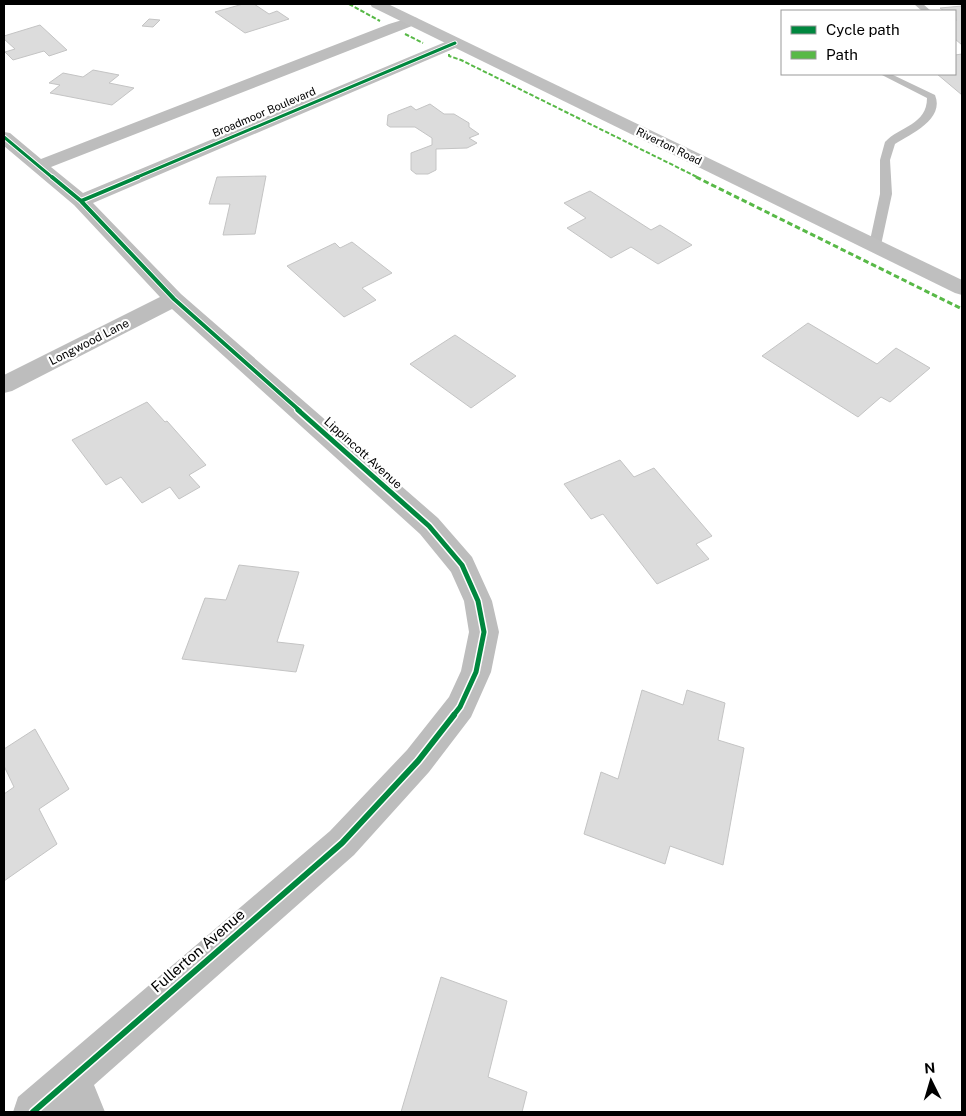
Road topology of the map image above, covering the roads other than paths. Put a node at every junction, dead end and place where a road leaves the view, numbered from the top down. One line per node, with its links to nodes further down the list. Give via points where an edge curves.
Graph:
1 (377, 4): 2 (main road, Riverton Road)
2 (412, 21): 3 (main road, Riverton Road); 4 (street)
3 (455, 43): 6 (street, Broadmoor Boulevard); 10 (main road, Riverton Road)
4 (294, 66): 6 (street); 8 (street)
5 (886, 75): 10 (lane, via 932,96 933,105 927,118 890,142 885,160 886,194)
6 (334, 94): 9 (street, Broadmoor Boulevard)
7 (4, 137): 8 (street, Lippincott Avenue)
8 (38, 166): 9 (street, Lippincott Avenue)
9 (81, 201): 12 (street, Lippincott Avenue)
10 (875, 245): 11 (main road, Riverton Road)
11 (962, 288)
12 (174, 299): 13 (street, Longwood Lane); 14 (street, Lippincott Avenue, via 430,526 462,564 478,601 484,632 476,672 460,707 418,761)
13 (4, 385)
14 (342, 843): 15 (street, Fullerton Avenue)
15 (78, 1096): 16 (street, Fullerton Avenue)
16 (33, 1112)

